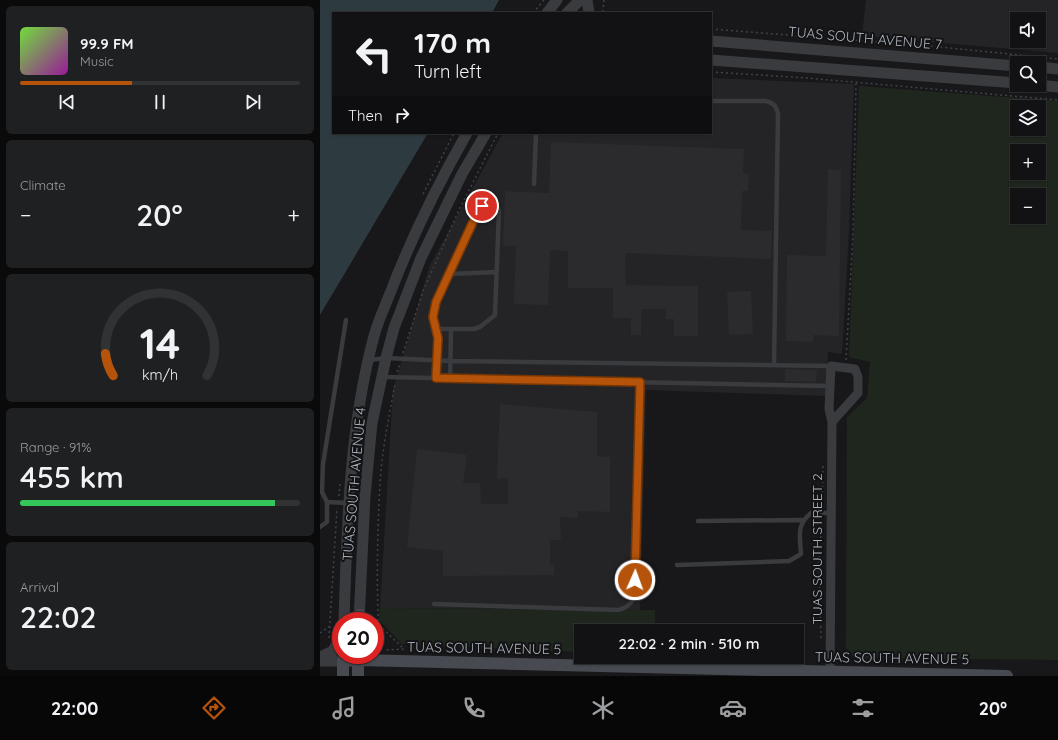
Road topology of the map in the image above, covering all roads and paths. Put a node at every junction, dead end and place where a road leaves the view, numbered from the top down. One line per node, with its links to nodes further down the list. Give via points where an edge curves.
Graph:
1 (580, 0): 8 (street)
2 (587, 0): 9 (street)
3 (604, 0): 10 (path)
4 (552, 1): 5 (path); 6 (street); 7 (street)
5 (535, 12)
6 (547, 12)
7 (566, 12)
8 (568, 12)
9 (589, 12)
10 (604, 12)
11 (712, 29): 13 (path)
12 (712, 41): 15 (street, TUAS SOUTH AVENUE 7)
13 (1058, 58)
14 (712, 60): 19 (street)
15 (1010, 65)
16 (1046, 68): 17 (street)
17 (1058, 69)
18 (712, 72): 20 (path)
19 (1010, 82)
20 (856, 83): 23 (path); 40 (path, via 853,234)
21 (1046, 86): 22 (street)
22 (1058, 87)
23 (1058, 100)
24 (712, 101): 43 (lane, via 772,102 778,114)
25 (466, 134): 38 (street, TUAS SOUTH AVENUE 4, via 406,252 374,335)
26 (485, 134): 35 (street, TUAS SOUTH AVENUE 4, via 444,208 394,328)
27 (497, 134): 36 (path, via 459,210 426,284)
28 (536, 134): 29 (lane)
29 (534, 184)
30 (497, 272): 31 (lane); 31 (lane, via 499,210 496,205 487,205 479,209); 34 (lane, via 495,315 480,327)
31 (449, 274): 33 (lane, via 436,302 433,317)
32 (346, 320): 52 (lane, via 323,464 322,492)
33 (437, 329): 34 (lane); 39 (lane)
34 (452, 330): 41 (lane)
35 (386, 358): 36 (lane); 38 (lane); 45 (street, TUAS SOUTH AVENUE 4)
36 (401, 358): 39 (lane); 46 (path)
37 (840, 359): 40 (path)
38 (368, 360): 53 (street, TUAS SOUTH AVENUE 4, via 356,422)
39 (436, 360): 41 (lane); 47 (lane)
40 (846, 360): 42 (path)
41 (450, 361): 43 (lane); 48 (lane)
42 (850, 361)
43 (774, 365): 44 (lane)
44 (831, 366): 50 (street, TUAS SOUTH STREET 2); 51 (street, via 855,369 858,377 856,398)
45 (382, 377): 46 (lane); 61 (street, TUAS SOUTH AVENUE 4, via 372,423 365,496)
46 (396, 377): 47 (lane); 62 (path, via 380,482)
47 (436, 378): 48 (lane)
48 (450, 379): 49 (lane)
49 (640, 382): 50 (lane); 59 (lane, via 633,602 618,610)
50 (830, 386): 51 (street, TUAS SOUTH STREET 2, via 829,409)
51 (832, 422): 54 (street, TUAS SOUTH STREET 2)
52 (327, 502): 53 (lane); 57 (lane, via 327,522)
53 (348, 503): 60 (street, TUAS SOUTH AVENUE 4)
54 (831, 513): 55 (lane, via 811,513); 75 (street, TUAS SOUTH STREET 2)
55 (802, 520): 56 (lane); 58 (lane, via 801,554 789,561)
56 (698, 521)
57 (320, 527)
58 (677, 565)
59 (434, 604)
60 (344, 612)
61 (360, 612)
62 (379, 612)
63 (330, 625): 65 (path)
64 (379, 625): 64 (path, via 380,651 404,649 389,635)
65 (320, 633)
66 (332, 652): 68 (street)
67 (839, 652): 72 (path)
68 (320, 658)
69 (332, 659): 70 (street, TUAS SOUTH AVENUE 5)
70 (320, 661)
71 (386, 661): 75 (main road, TUAS SOUTH AVENUE 5)
72 (839, 661)
73 (343, 664): 76 (main road)
74 (358, 664): 77 (main road)
75 (830, 674): 78 (main road, TUAS SOUTH AVENUE 5)
76 (343, 676)
77 (358, 676)
78 (1007, 676)

